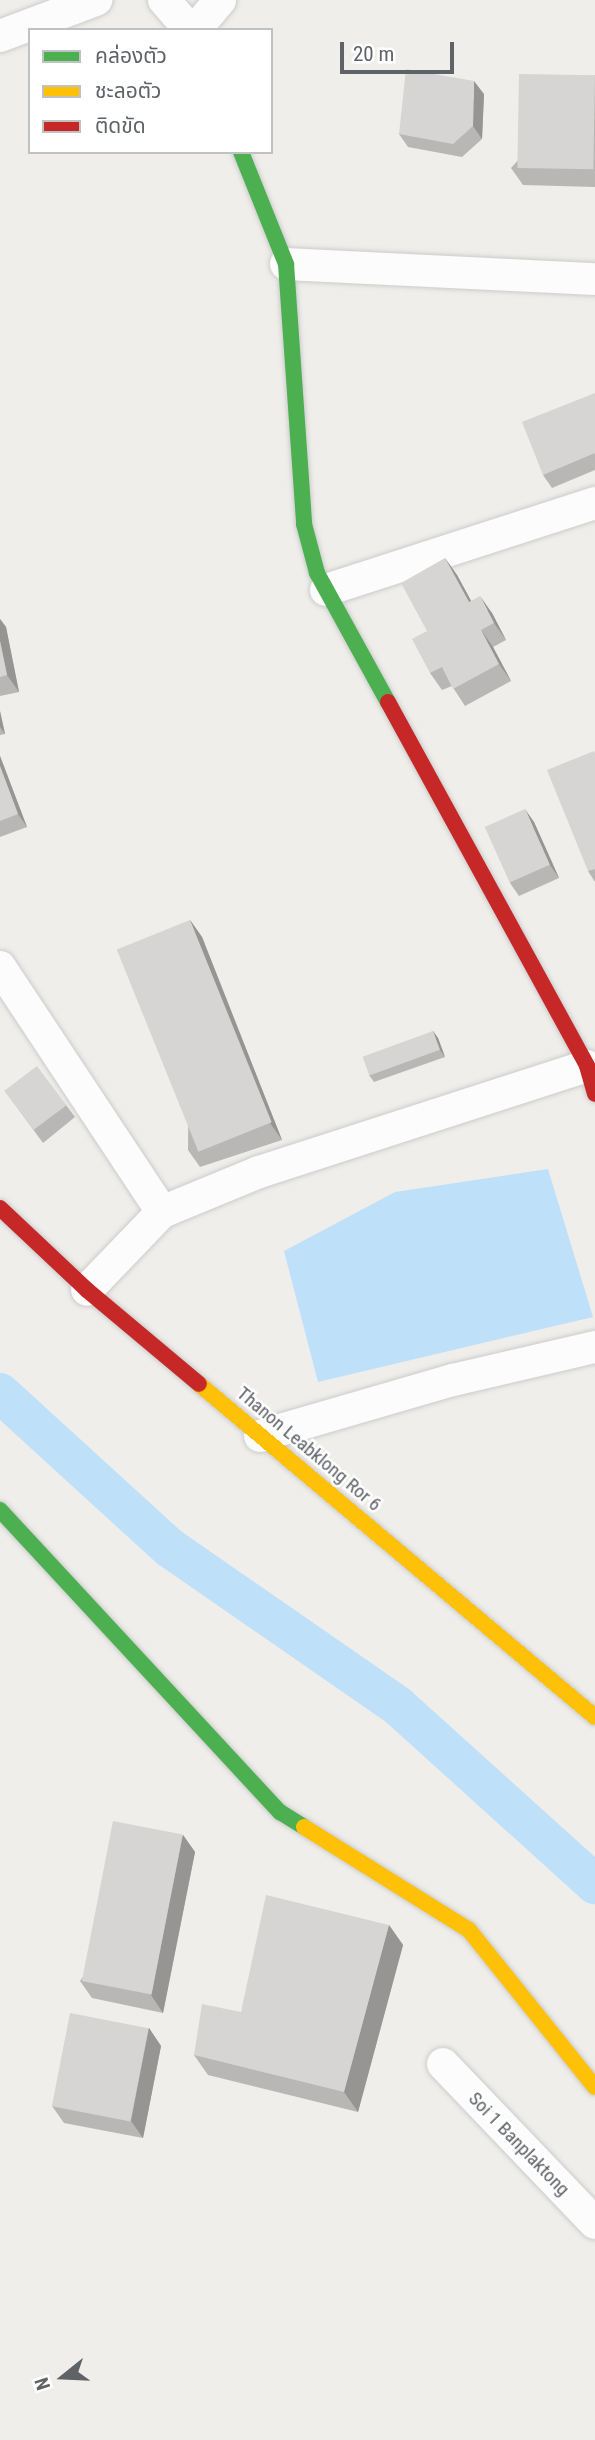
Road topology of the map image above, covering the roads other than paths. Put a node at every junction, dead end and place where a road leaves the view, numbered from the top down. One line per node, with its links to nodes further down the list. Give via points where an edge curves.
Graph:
1 (96, 0): 6 (street)
2 (164, 0): 4 (street)
3 (220, 0): 5 (street)
4 (188, 28)
5 (197, 28)
6 (0, 36)
7 (242, 154): 8 (street)
8 (286, 264): 9 (street); 11 (street, via 304,524 310,555)
9 (595, 279)
10 (595, 503): 11 (street)
11 (326, 590): 13 (street)
12 (0, 967): 15 (street)
13 (591, 1080): 15 (street, via 259,1172)
14 (0, 1208): 16 (street, Thanon Leabklong Ror 6)
15 (162, 1212): 16 (street)
16 (87, 1290): 18 (street, Thanon Leabklong Ror 6)
17 (595, 1347): 18 (street, via 453,1380)
18 (260, 1436): 20 (street, Thanon Leabklong Ror 6)
19 (0, 1510): 22 (street, via 280,1812 469,1930)
20 (595, 1717)
21 (443, 2064): 23 (street, Soi 1 Banplaktong)
22 (595, 2087)
23 (595, 2223)

